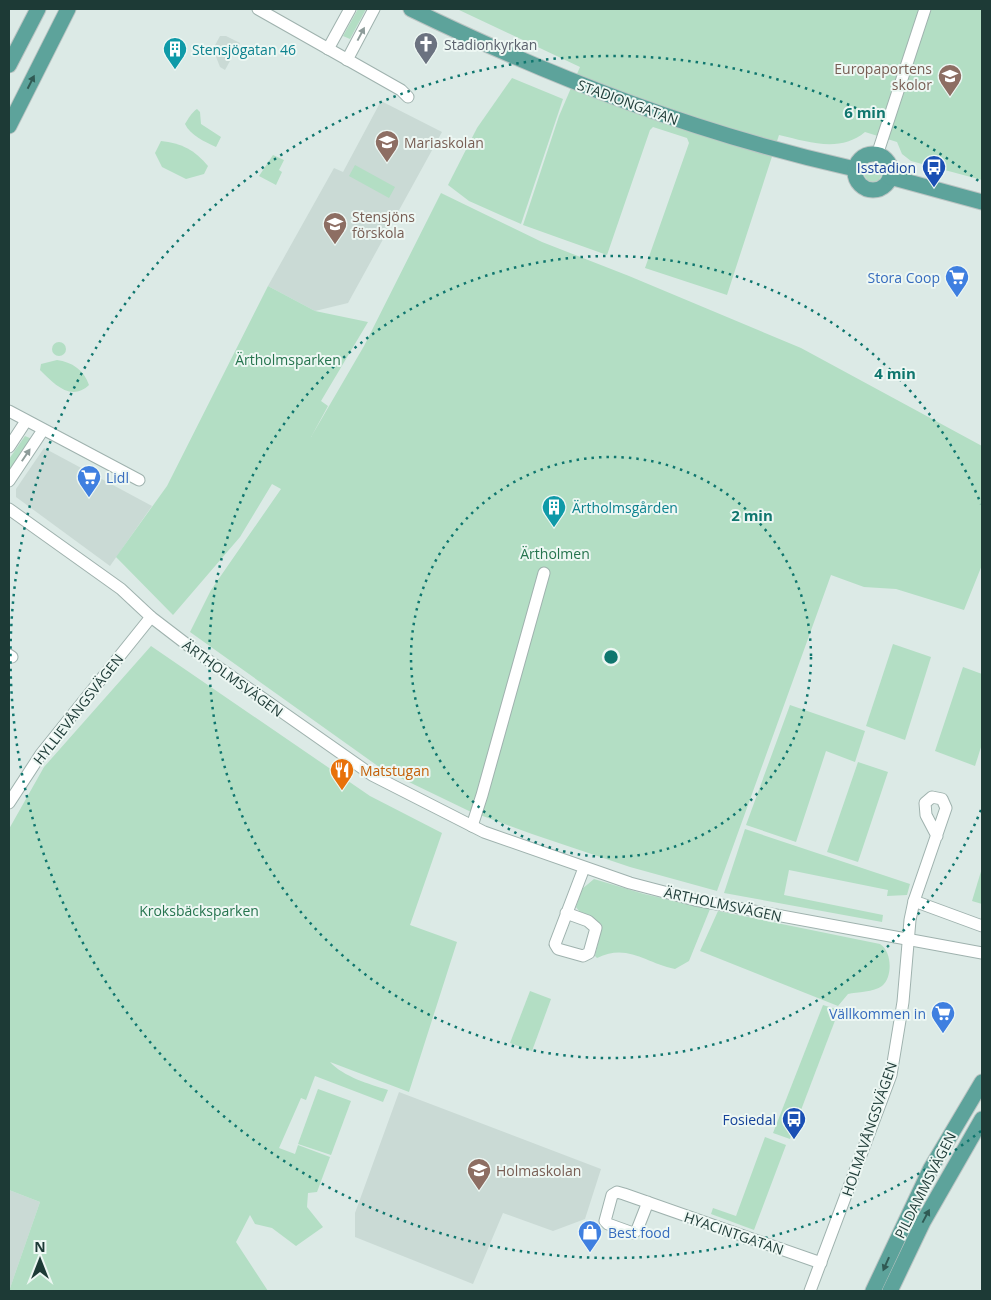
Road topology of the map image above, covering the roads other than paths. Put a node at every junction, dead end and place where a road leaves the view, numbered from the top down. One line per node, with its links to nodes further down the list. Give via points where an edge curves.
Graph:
1 (38, 9): 10 (main road)
2 (68, 9): 12 (main road, one-way to 2)
3 (258, 9): 8 (street)
4 (350, 9): 8 (street)
5 (374, 9): 9 (street, one-way to 5)
6 (411, 9): 14 (main road, STADIONGATAN, via 528,64 660,115 774,150)
7 (925, 9): 13 (street)
8 (328, 49): 9 (street)
9 (347, 60): 11 (street)
10 (9, 65)
11 (408, 97)
12 (9, 126)
13 (879, 148): 14 (main road, via 865,156); 15 (main road, via 889,165)
14 (855, 169): 15 (main road, via 859,183 868,190 883,187)
15 (890, 177): 16 (main road)
16 (982, 202)
17 (9, 411): 18 (street)
18 (26, 421): 19 (street); 20 (street)
19 (43, 430): 21 (street); 22 (street, one-way to 19)
20 (9, 447)
21 (139, 480)
22 (9, 481)
23 (9, 509): 25 (street, ÄRTHOLMSVÄGEN, via 121,589)
24 (544, 573): 27 (street)
25 (151, 617): 26 (street, HYLLIEVÅNGSVÄGEN, via 41,754); 27 (street, ÄRTHOLMSVÄGEN, via 372,775)
26 (9, 803)
27 (472, 826): 29 (street, ÄRTHOLMSVÄGEN)
28 (937, 836): 30 (street, HOLMAVÅNGSVÄGEN)
29 (584, 868): 31 (street); 33 (street, ÄRTHOLMSVÄGEN, via 695,900)
30 (914, 901): 32 (street); 33 (street, HOLMAVÅNGSVÄGEN)
31 (566, 914)
32 (982, 926)
33 (909, 940): 34 (street, ÄRTHOLMSVÄGEN); 38 (street, HOLMAVÅNGSVÄGEN, via 891,1075)
34 (982, 953)
35 (982, 1082): 40 (main road, PILDAMMSVÄGEN, one-way to 40, via 931,1168)
36 (982, 1118): 41 (main road, PILDAMMSVÄGEN, one-way to 36, via 927,1214)
37 (648, 1202): 38 (street, HYACINTGATAN)
38 (820, 1263): 39 (street, HOLMAVÅNGSVÄGEN)
39 (810, 1291)
40 (873, 1291)
41 (890, 1291)

